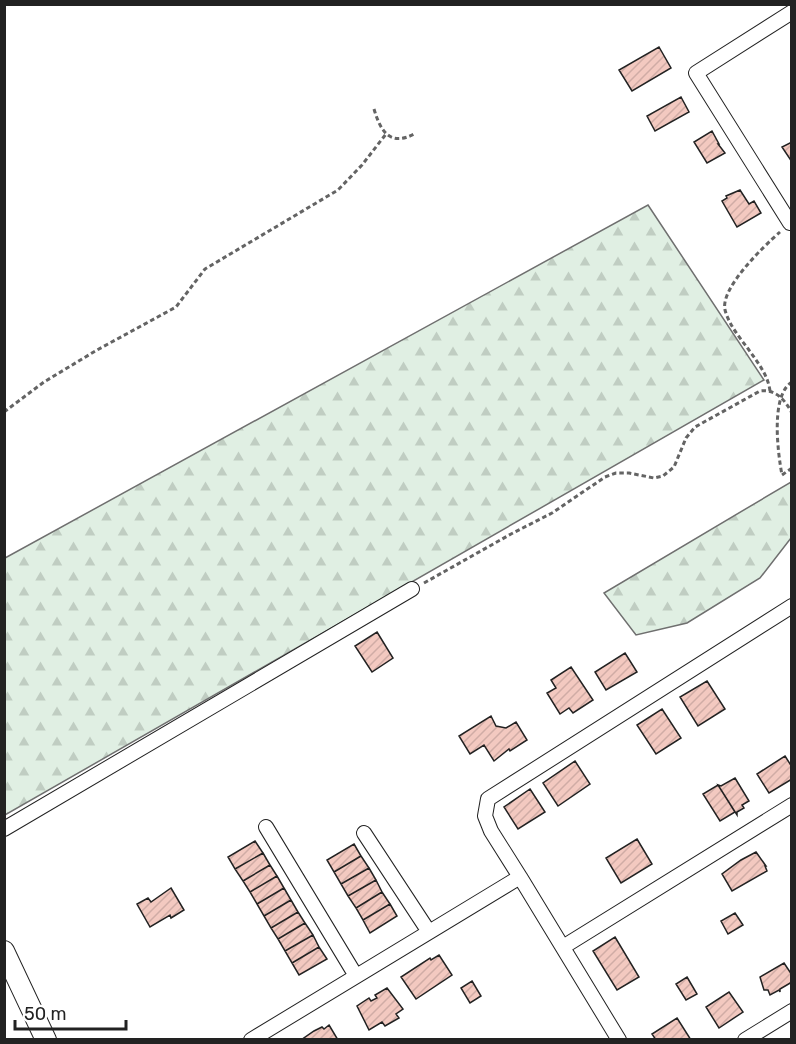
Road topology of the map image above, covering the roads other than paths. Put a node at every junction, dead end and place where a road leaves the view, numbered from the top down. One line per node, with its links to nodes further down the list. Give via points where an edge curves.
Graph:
1 (792, 12): 2 (street, via 696,73)
2 (791, 222)
3 (412, 589): 7 (street)
4 (792, 606): 9 (street, via 488,799 485,816 491,831)
5 (792, 805): 11 (street)
6 (266, 827): 13 (street)
7 (4, 829)
8 (364, 832): 10 (street)
9 (520, 878): 10 (street); 11 (street)
10 (429, 932): 13 (street)
11 (563, 947): 17 (street)
12 (4, 951): 15 (main road)
13 (356, 976): 16 (street)
14 (792, 1011): 18 (street)
15 (46, 1040)
16 (251, 1040)
17 (619, 1040)
18 (745, 1040)

